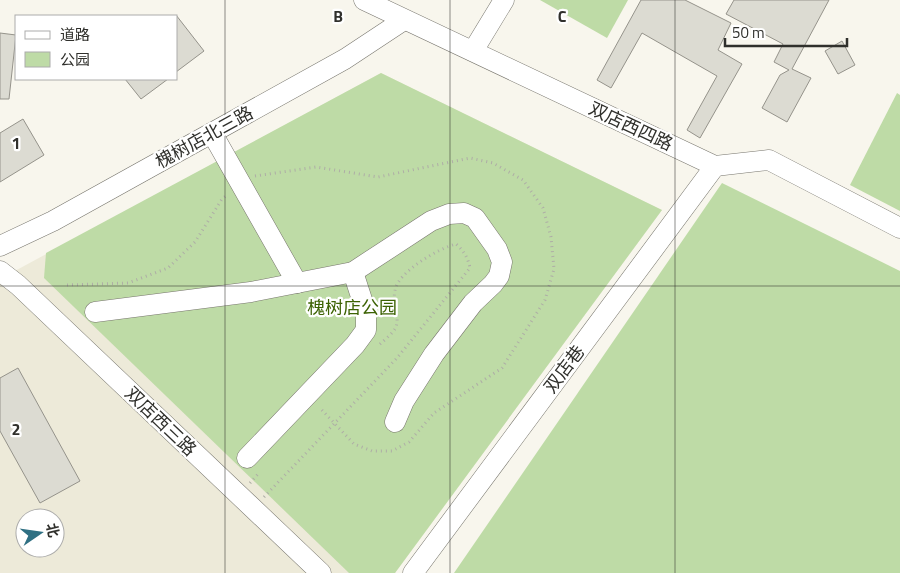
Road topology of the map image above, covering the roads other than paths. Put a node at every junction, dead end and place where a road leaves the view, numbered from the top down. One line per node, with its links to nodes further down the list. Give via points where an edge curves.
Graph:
1 (364, 0): 3 (street, 双店西四路)
2 (504, 0): 4 (street)
3 (404, 20): 4 (street, 双店西四路); 5 (street, 槐树店北三路, via 345,59)
4 (473, 51): 6 (street, 双店西四路)
5 (212, 133): 8 (street, 槐树店北三路, via 53,221); 11 (street)
6 (715, 166): 7 (street, via 769,160); 16 (street, 双店巷)
7 (900, 228)
8 (0, 246)
9 (0, 271): 15 (street, 双店西三路)
10 (354, 272): 11 (street); 13 (street, via 431,221 449,214 464,213 475,218 498,249 502,262 499,276 472,303 434,354 404,401); 14 (street, via 366,312 366,330)
11 (297, 283): 12 (street)
12 (95, 312)
13 (395, 422)
14 (247, 458)
15 (321, 573)
16 (413, 573)

